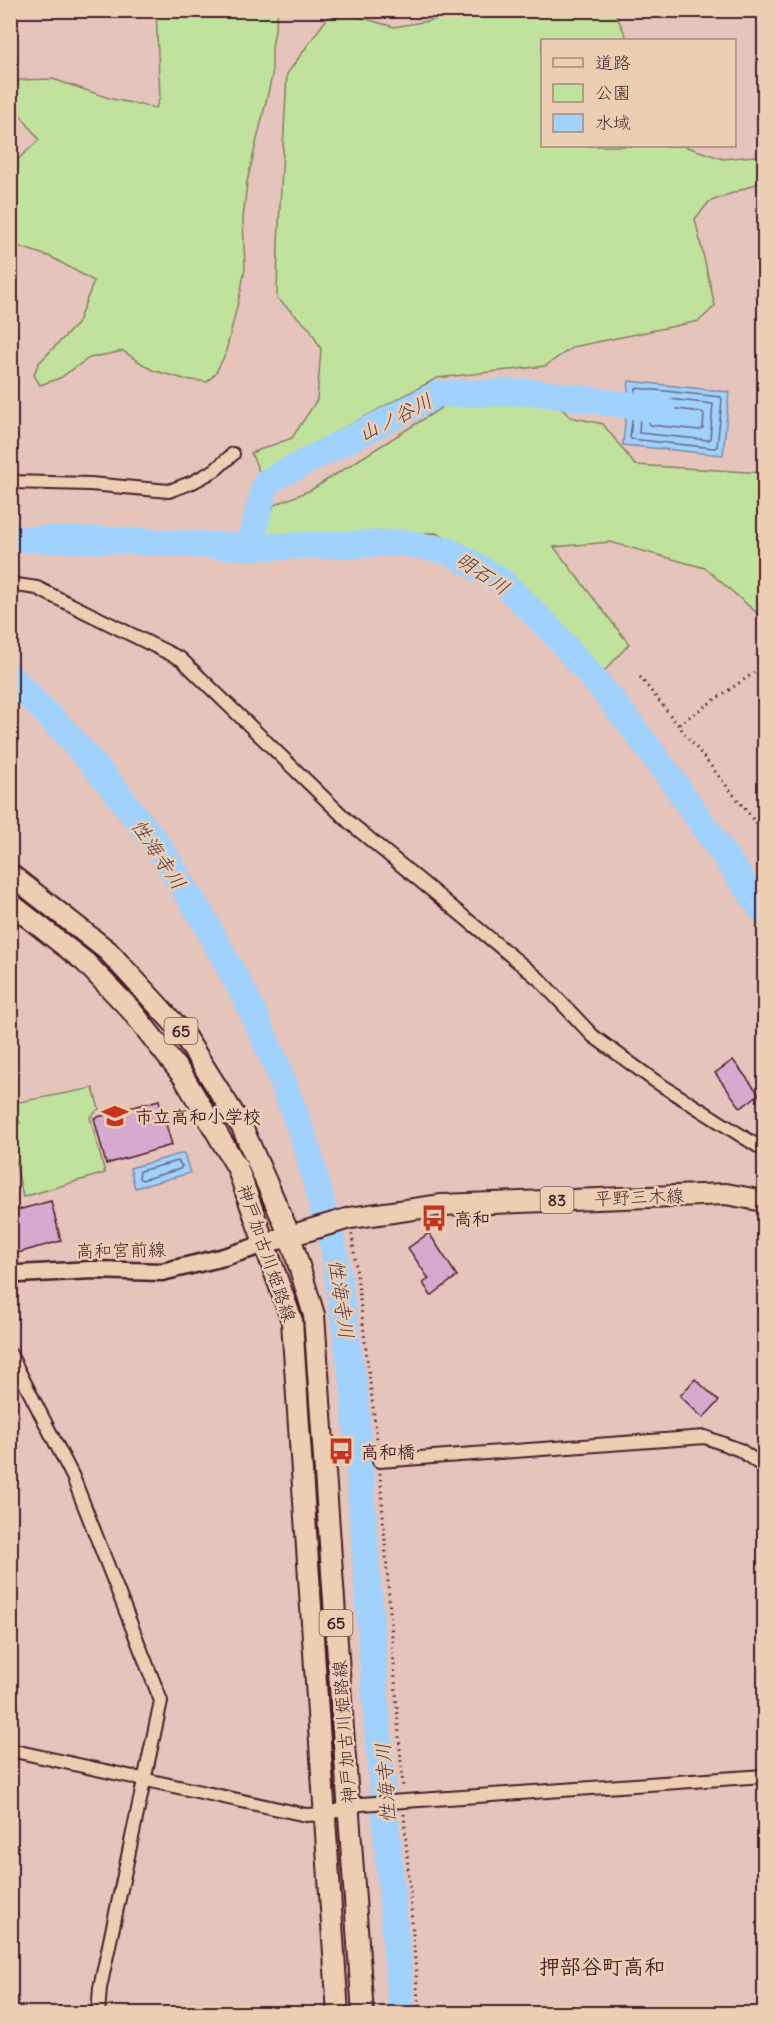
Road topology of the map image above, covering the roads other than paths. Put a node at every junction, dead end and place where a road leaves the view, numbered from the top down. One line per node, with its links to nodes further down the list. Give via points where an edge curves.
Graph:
1 (233, 454): 2 (street, via 215,470 169,491)
2 (10, 482)
3 (10, 584): 6 (street, via 37,588 181,659 349,822 540,979 593,1036 655,1081)
4 (10, 874): 8 (main road, 神戸加古川姫路線 / 65, via 108,951 182,1032 242,1127)
5 (10, 903): 9 (main road, 神戸加古川姫路線 / 65, via 85,962 131,1010 183,1076 237,1167)
6 (765, 1150)
7 (765, 1201): 8 (main road, 平野三木線 / 83, via 726,1194 442,1205 350,1218)
8 (290, 1236): 9 (main road, 平野三木線 / 83); 17 (main road, 神戸加古川姫路線 / 65, via 314,1316)
9 (265, 1244): 10 (street, 高和宮前線, via 162,1272 92,1270); 18 (main road, 神戸加古川姫路線 / 65, via 292,1321)
10 (10, 1277)
11 (10, 1354): 16 (street, via 73,1476 157,1687 161,1701)
12 (379, 1461): 13 (street, via 705,1437 740,1450)
13 (765, 1467)
14 (10, 1750): 16 (street)
15 (765, 1776): 17 (street)
16 (144, 1779): 18 (street, via 306,1815); 19 (street)
17 (355, 1807): 18 (street); 21 (main road, 神戸加古川姫路線 / 65)
18 (326, 1814): 20 (main road, 神戸加古川姫路線 / 65)
19 (98, 2013)
20 (338, 2013)
21 (363, 2013)

